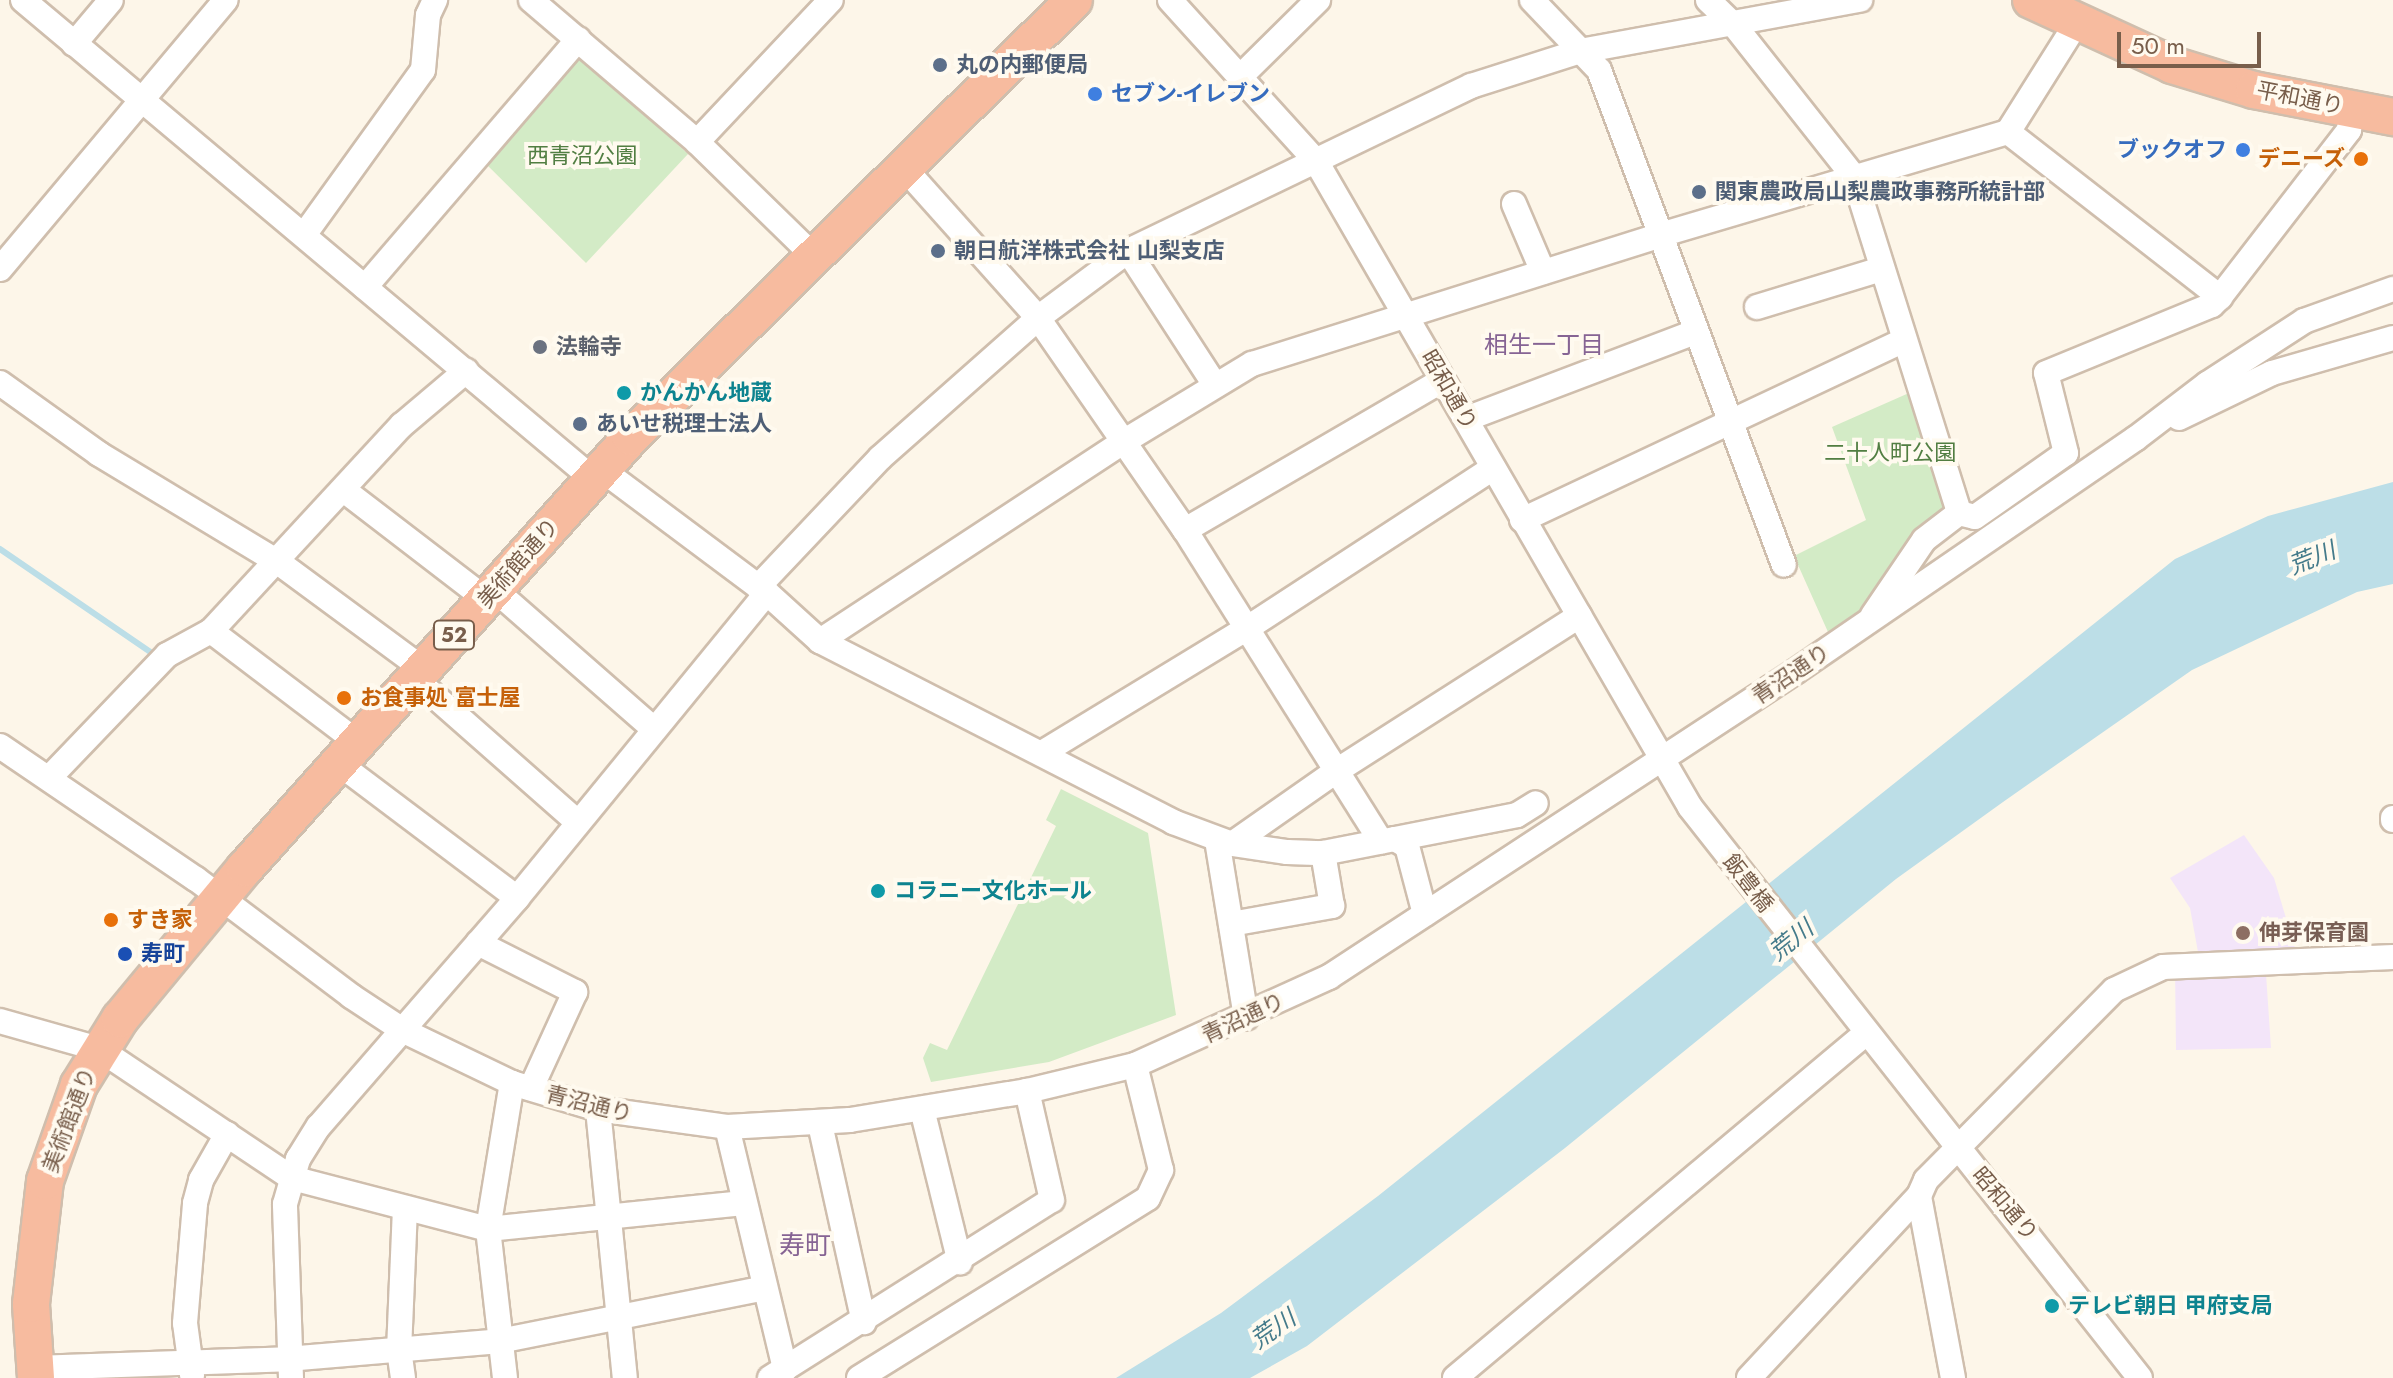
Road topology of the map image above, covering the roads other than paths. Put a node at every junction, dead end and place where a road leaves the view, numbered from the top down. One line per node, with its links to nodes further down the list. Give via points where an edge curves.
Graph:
1 (23, 0): 17 (street)
2 (111, 0): 17 (street)
3 (226, 0): 20 (street)
4 (435, 0): 29 (street, via 428,15 423,70)
5 (531, 0): 16 (street)
6 (831, 0): 24 (street)
7 (1074, 0): 26 (highway, 美術館通り / 52)
8 (1170, 0): 19 (street, 昭和通り)
9 (1318, 0): 19 (street)
10 (1532, 0): 18 (street)
11 (1708, 0): 15 (street)
12 (1860, 0): 15 (street)
13 (2031, 0): 14 (highway, 平和通り)
14 (2076, 24): 21 (highway, 平和通り, via 2200,73); 23 (street)
15 (1734, 25): 18 (street); 27 (street)
16 (578, 39): 24 (street); 36 (street)
17 (74, 44): 20 (street)
18 (1581, 51): 25 (street, via 1471,86); 30 (street, via 1599,70)
19 (1242, 75): 25 (street, 昭和通り)
20 (142, 102): 29 (street); 33 (street)
21 (2352, 109): 22 (highway, 平和通り); 38 (street, via 2349,130)
22 (2393, 117)
23 (2008, 132): 27 (street); 38 (street)
24 (697, 142): 32 (street)
25 (1316, 161): 31 (street); 40 (street, 昭和通り)
26 (905, 169): 32 (highway, 美術館通り / 52); 41 (street)
27 (1854, 177): 30 (street); 34 (street)
28 (1514, 204): 35 (street)
29 (304, 235): 36 (street)
30 (1660, 235): 35 (street); 42 (street)
31 (1128, 251): 41 (street); 48 (street)
32 (814, 256): 54 (highway, 美術館通り / 52)
33 (0, 269)
34 (1881, 269): 39 (street); 44 (street)
35 (1543, 272): 40 (street)
36 (365, 287): 45 (street)
37 (2393, 289): 51 (street, 青沼通り, via 2304,321)
38 (2220, 297): 56 (street, via 2212,305 2046,373 2066,453 1975,517)
39 (1757, 307)
40 (1408, 316): 46 (street, 昭和通り); 48 (street, via 1287,350)
41 (1038, 318): 52 (street); 61 (street, via 880,458)
42 (1695, 332): 49 (street); 50 (street)
43 (2393, 338): 51 (street, via 2272,373)
44 (1903, 341): 50 (street); 56 (street)
45 (466, 371): 54 (street); 55 (street, via 402,425)
46 (1443, 380): 49 (street, 昭和通り); 58 (street)
47 (0, 383): 59 (street, via 99,454)
48 (1215, 385): 52 (street)
49 (1466, 419): 53 (street, 昭和通り)
50 (1729, 422): 57 (street); 60 (street)
51 (2135, 439): 64 (street, 青沼通り)
52 (1123, 442): 58 (street); 67 (street)
53 (1493, 468): 57 (street, 昭和通り); 65 (street)
54 (597, 474): 61 (street); 62 (highway, 美術館通り / 52)
55 (345, 491): 59 (street); 62 (street)
56 (1959, 513): 64 (street, via 1924,540)
57 (1522, 520): 63 (street, 昭和通り)
58 (1185, 530): 65 (street)
59 (278, 562): 66 (street); 68 (street)
60 (1784, 565)
61 (762, 590): 67 (street); 69 (street)
62 (490, 594): 68 (highway, 美術館通り / 52); 69 (street)
63 (1579, 616): 73 (street, 昭和通り); 74 (street)
64 (1870, 620): 73 (street, 青沼通り)
65 (1246, 629): 72 (street); 74 (street)
66 (211, 631): 71 (street); 75 (street, via 167,655)
67 (820, 641): 72 (street)
68 (419, 674): 71 (highway, 美術館通り / 52); 78 (street)
69 (654, 729): 78 (street)
70 (0, 746): 75 (street, 青沼通り)
71 (347, 752): 82 (highway, 美術館通り / 52); 83 (street)
72 (1042, 753): 80 (street)
73 (1663, 760): 77 (street, 昭和通り); 84 (street, 青沼通り)
74 (1335, 772): 79 (street); 80 (street)
75 (50, 777): 82 (street, 青沼通り)
76 (1536, 803): 79 (street, via 1517,815)
77 (1690, 807): 91 (street, 飯豊橋)
78 (576, 821): 83 (street)
79 (1388, 840): 81 (street); 84 (street, via 1407,846)
80 (1224, 842): 81 (street); 85 (street)
81 (1323, 853): 85 (street, via 1332,906)
82 (221, 897): 90 (street, 青沼通り); 92 (highway, 美術館通り / 52)
83 (517, 898): 86 (street)
84 (1425, 914): 88 (street, 青沼通り, via 1329,977)
85 (1231, 924): 88 (street)
86 (478, 943): 90 (street); 94 (street, via 575,992)
87 (2393, 957): 101 (street, via 2163,967 2114,990)
88 (1246, 1018): 93 (street, 青沼通り)
89 (0, 1021): 92 (street)
90 (404, 1031): 94 (street, 青沼通り); 102 (street, via 319,1126)
91 (1865, 1034): 101 (street, 昭和通り); 122 (street)
92 (99, 1049): 100 (street); 116 (highway, 美術館通り / 52, via 63,1126 45,1181 35,1237)
93 (1135, 1065): 95 (street, 青沼通り); 121 (street, via 1161,1170 1148,1198)
94 (522, 1086): 96 (street, 青沼通り); 107 (street)
95 (1027, 1091): 97 (street, 青沼通り); 108 (street, via 1052,1200)
96 (598, 1109): 99 (street, 青沼通り); 106 (street)
97 (922, 1109): 98 (street, 青沼通り); 108 (street)
98 (820, 1124): 99 (street, 青沼通り); 111 (street)
99 (727, 1127): 104 (street)
100 (227, 1134): 102 (street); 115 (street, via 201,1180 195,1203 185,1323)
101 (1960, 1150): 103 (street, via 1926,1180); 125 (street, 昭和通り)
102 (292, 1178): 105 (street); 114 (street, via 285,1204)
103 (1919, 1196): 123 (street); 124 (street)
104 (744, 1203): 106 (street); 109 (street)
105 (405, 1208): 107 (street); 113 (street)
106 (608, 1219): 107 (street); 110 (street)
107 (488, 1229): 112 (street)
108 (960, 1262): 111 (street)
109 (765, 1288): 110 (street); 117 (street)
110 (618, 1318): 112 (street); 120 (street)
111 (864, 1322): 117 (street)
112 (500, 1341): 113 (street); 119 (street)
113 (399, 1351): 114 (street); 118 (street)
114 (289, 1368): 115 (street)
115 (191, 1370): 116 (street)
116 (35, 1373)
117 (778, 1374)
118 (403, 1378)
119 (505, 1378)
120 (625, 1378)
121 (859, 1378)
122 (1455, 1378)
123 (1749, 1378)
124 (1953, 1378)
125 (2140, 1378)

